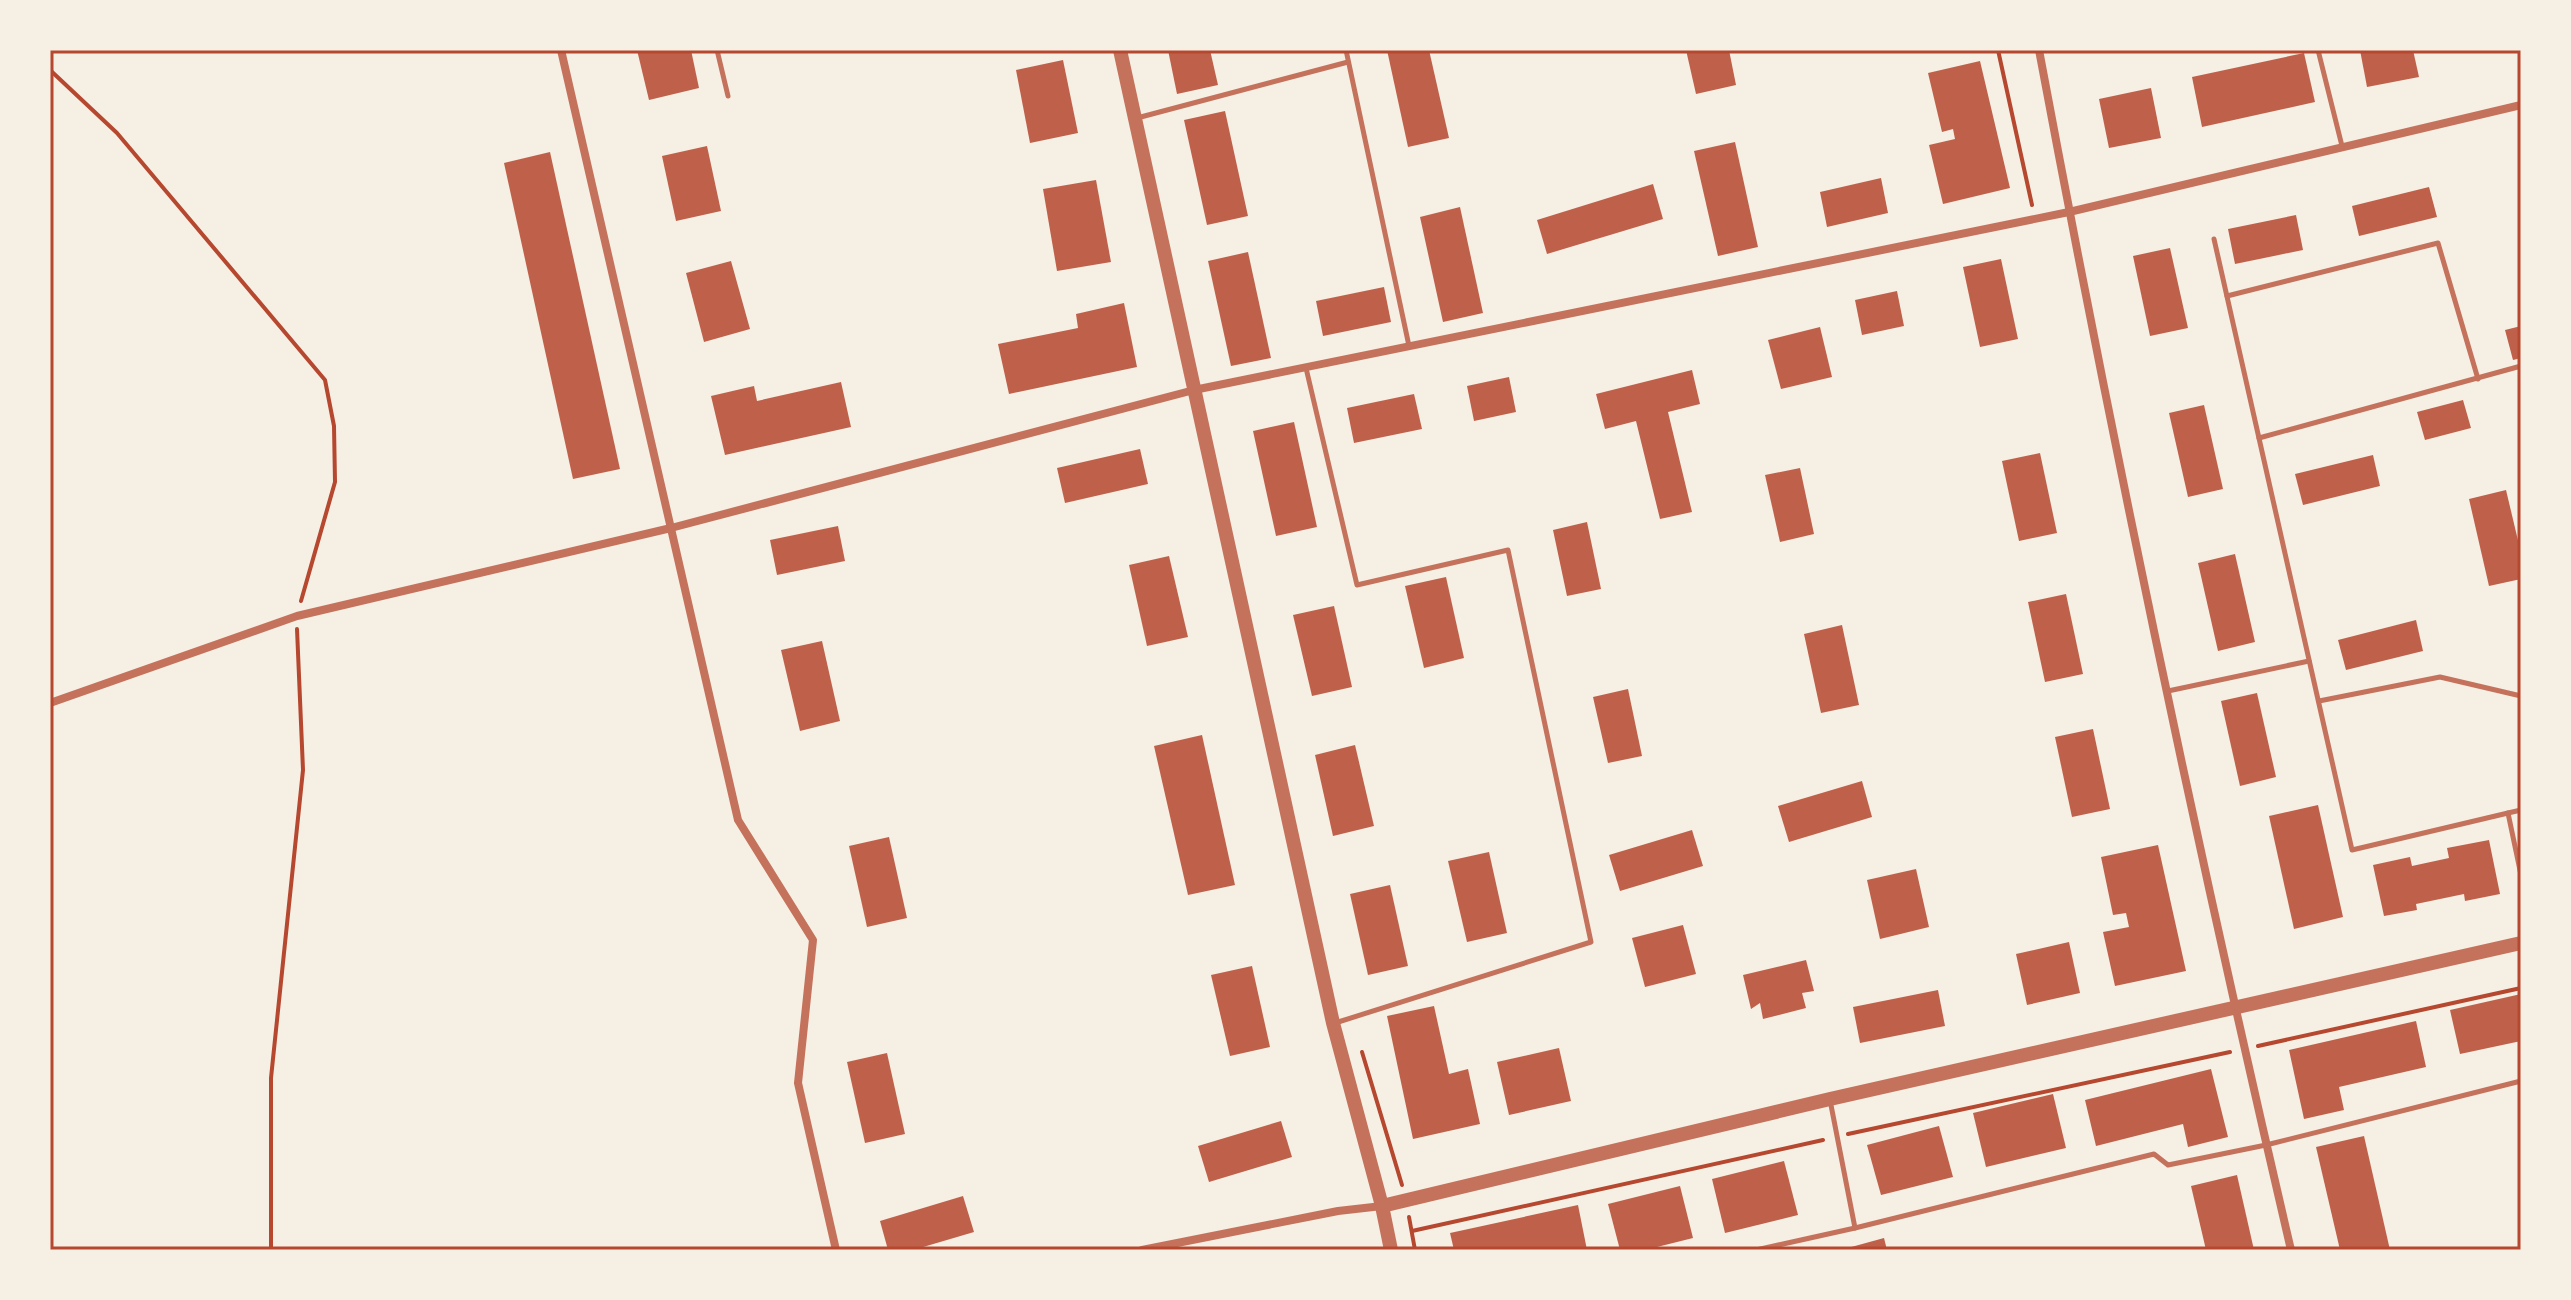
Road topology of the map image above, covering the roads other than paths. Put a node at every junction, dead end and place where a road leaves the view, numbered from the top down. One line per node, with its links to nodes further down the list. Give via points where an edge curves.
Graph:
1 (561, 50): 21 (street)
2 (717, 50): 8 (lane)
3 (1120, 50): 10 (street)
4 (1346, 50): 7 (lane)
5 (2039, 50): 12 (street)
6 (2318, 50): 11 (lane)
7 (1348, 62): 10 (lane); 15 (lane)
8 (728, 96)
9 (2521, 105): 11 (street)
10 (1134, 118): 19 (street)
11 (2342, 146): 12 (street)
12 (2069, 212): 15 (street); 23 (street)
13 (2214, 239): 14 (lane)
14 (2227, 296): 18 (lane, via 2438,243); 20 (lane)
15 (1409, 346): 17 (street)
16 (2521, 366): 18 (lane)
17 (1306, 367): 19 (street); 32 (lane, via 1357,585 1508,550 1591,942)
18 (2478, 379): 20 (lane)
19 (1194, 390): 21 (street); 32 (street)
20 (2259, 438): 22 (lane)
21 (671, 528): 26 (street, via 297,616); 38 (street, via 738,820 813,940 798,1083)
22 (2309, 661): 23 (lane); 25 (lane)
23 (2168, 691): 31 (street)
24 (2521, 696): 25 (lane, via 2440,677)
25 (2319, 701): 28 (lane, via 2352,850)
26 (50, 703)
27 (2521, 810): 28 (lane)
28 (2508, 813): 29 (lane)
29 (2521, 875)
30 (2521, 943): 31 (street)
31 (2233, 1008): 34 (street); 35 (street)
32 (1333, 1023): 36 (street)
33 (2521, 1081): 35 (lane)
34 (1830, 1099): 36 (street); 37 (lane)
35 (2266, 1145): 37 (lane, via 2168,1165 2154,1154); 42 (street)
36 (1382, 1206): 39 (street); 40 (street)
37 (1855, 1228): 41 (lane)
38 (836, 1250)
39 (1142, 1250)
40 (1391, 1250)
41 (1756, 1250)
42 (2291, 1250)

